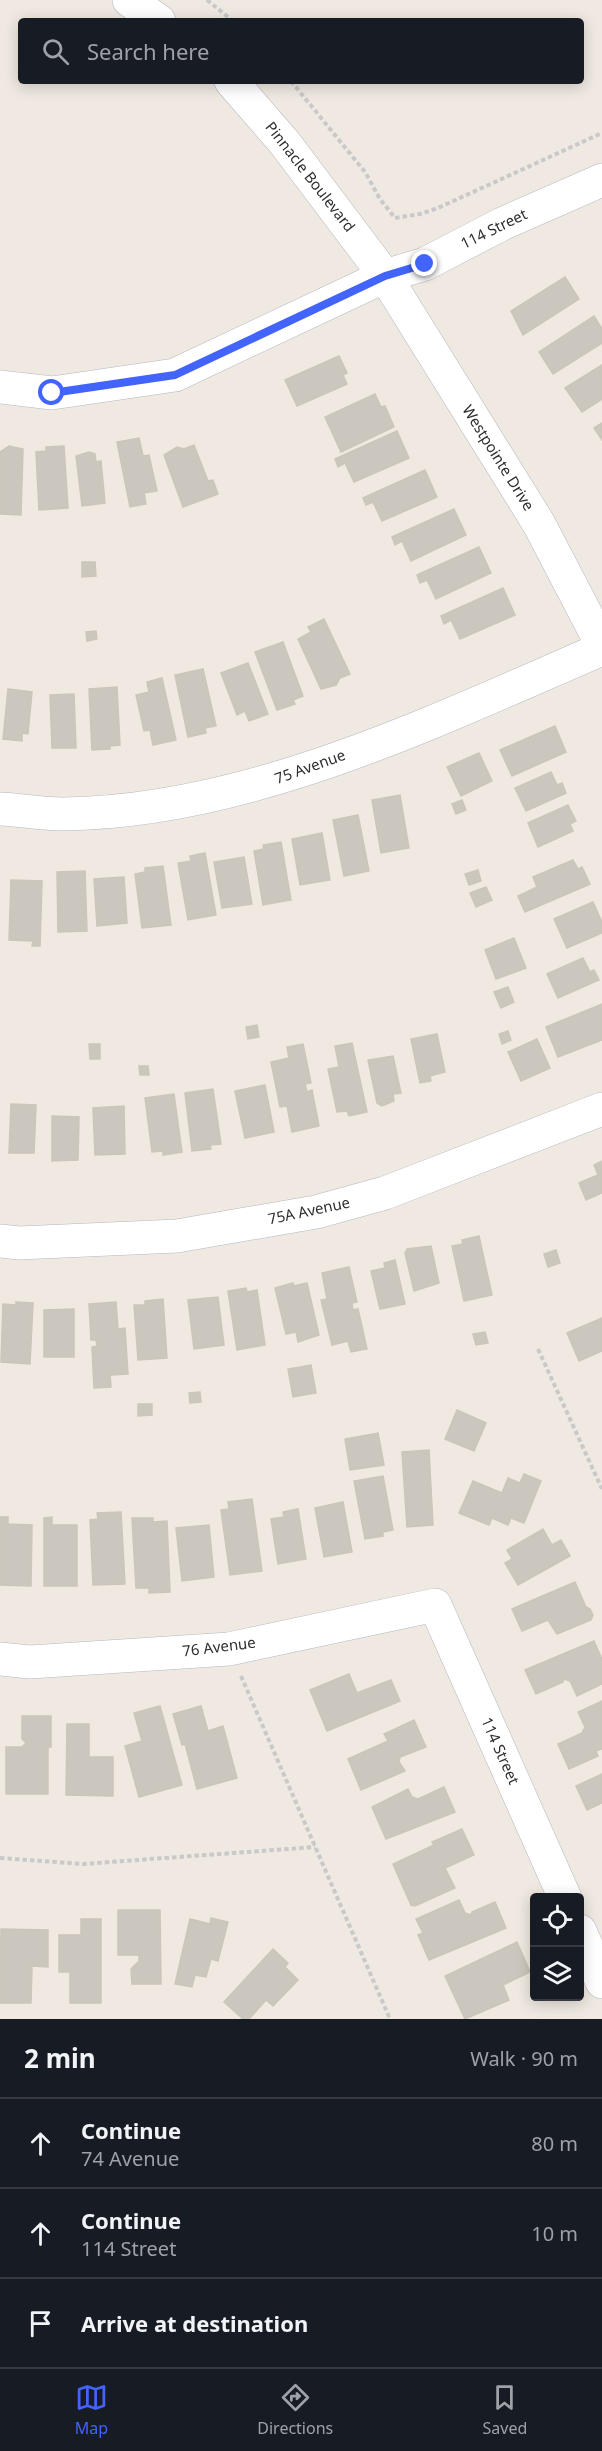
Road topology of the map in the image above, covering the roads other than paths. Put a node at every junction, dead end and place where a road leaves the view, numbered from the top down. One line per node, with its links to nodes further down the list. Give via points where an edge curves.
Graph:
1 (129, 0): 2 (street)
2 (155, 18)
3 (234, 84): 5 (street, Pinnacle Boulevard, via 284,141)
4 (602, 180): 5 (street, 114 Street, via 502,224 425,264)
5 (385, 276): 6 (street, 114 Street, via 175,375 52,393); 7 (street, Westpointe Drive, via 539,524)
6 (0, 387)
7 (602, 645)
8 (602, 650): 9 (street, 75 Avenue, via 414,729 265,783 146,808 62,814)
9 (0, 808)
10 (602, 1109): 11 (street, 75A Avenue, via 385,1193 316,1212 177,1236 18,1244)
11 (0, 1241)
12 (435, 1605): 13 (street, 76 Avenue, via 229,1649 30,1662); 14 (street, 114 Street)
13 (0, 1659)
14 (563, 1893)
15 (584, 1942): 16 (street)
16 (602, 1982)

